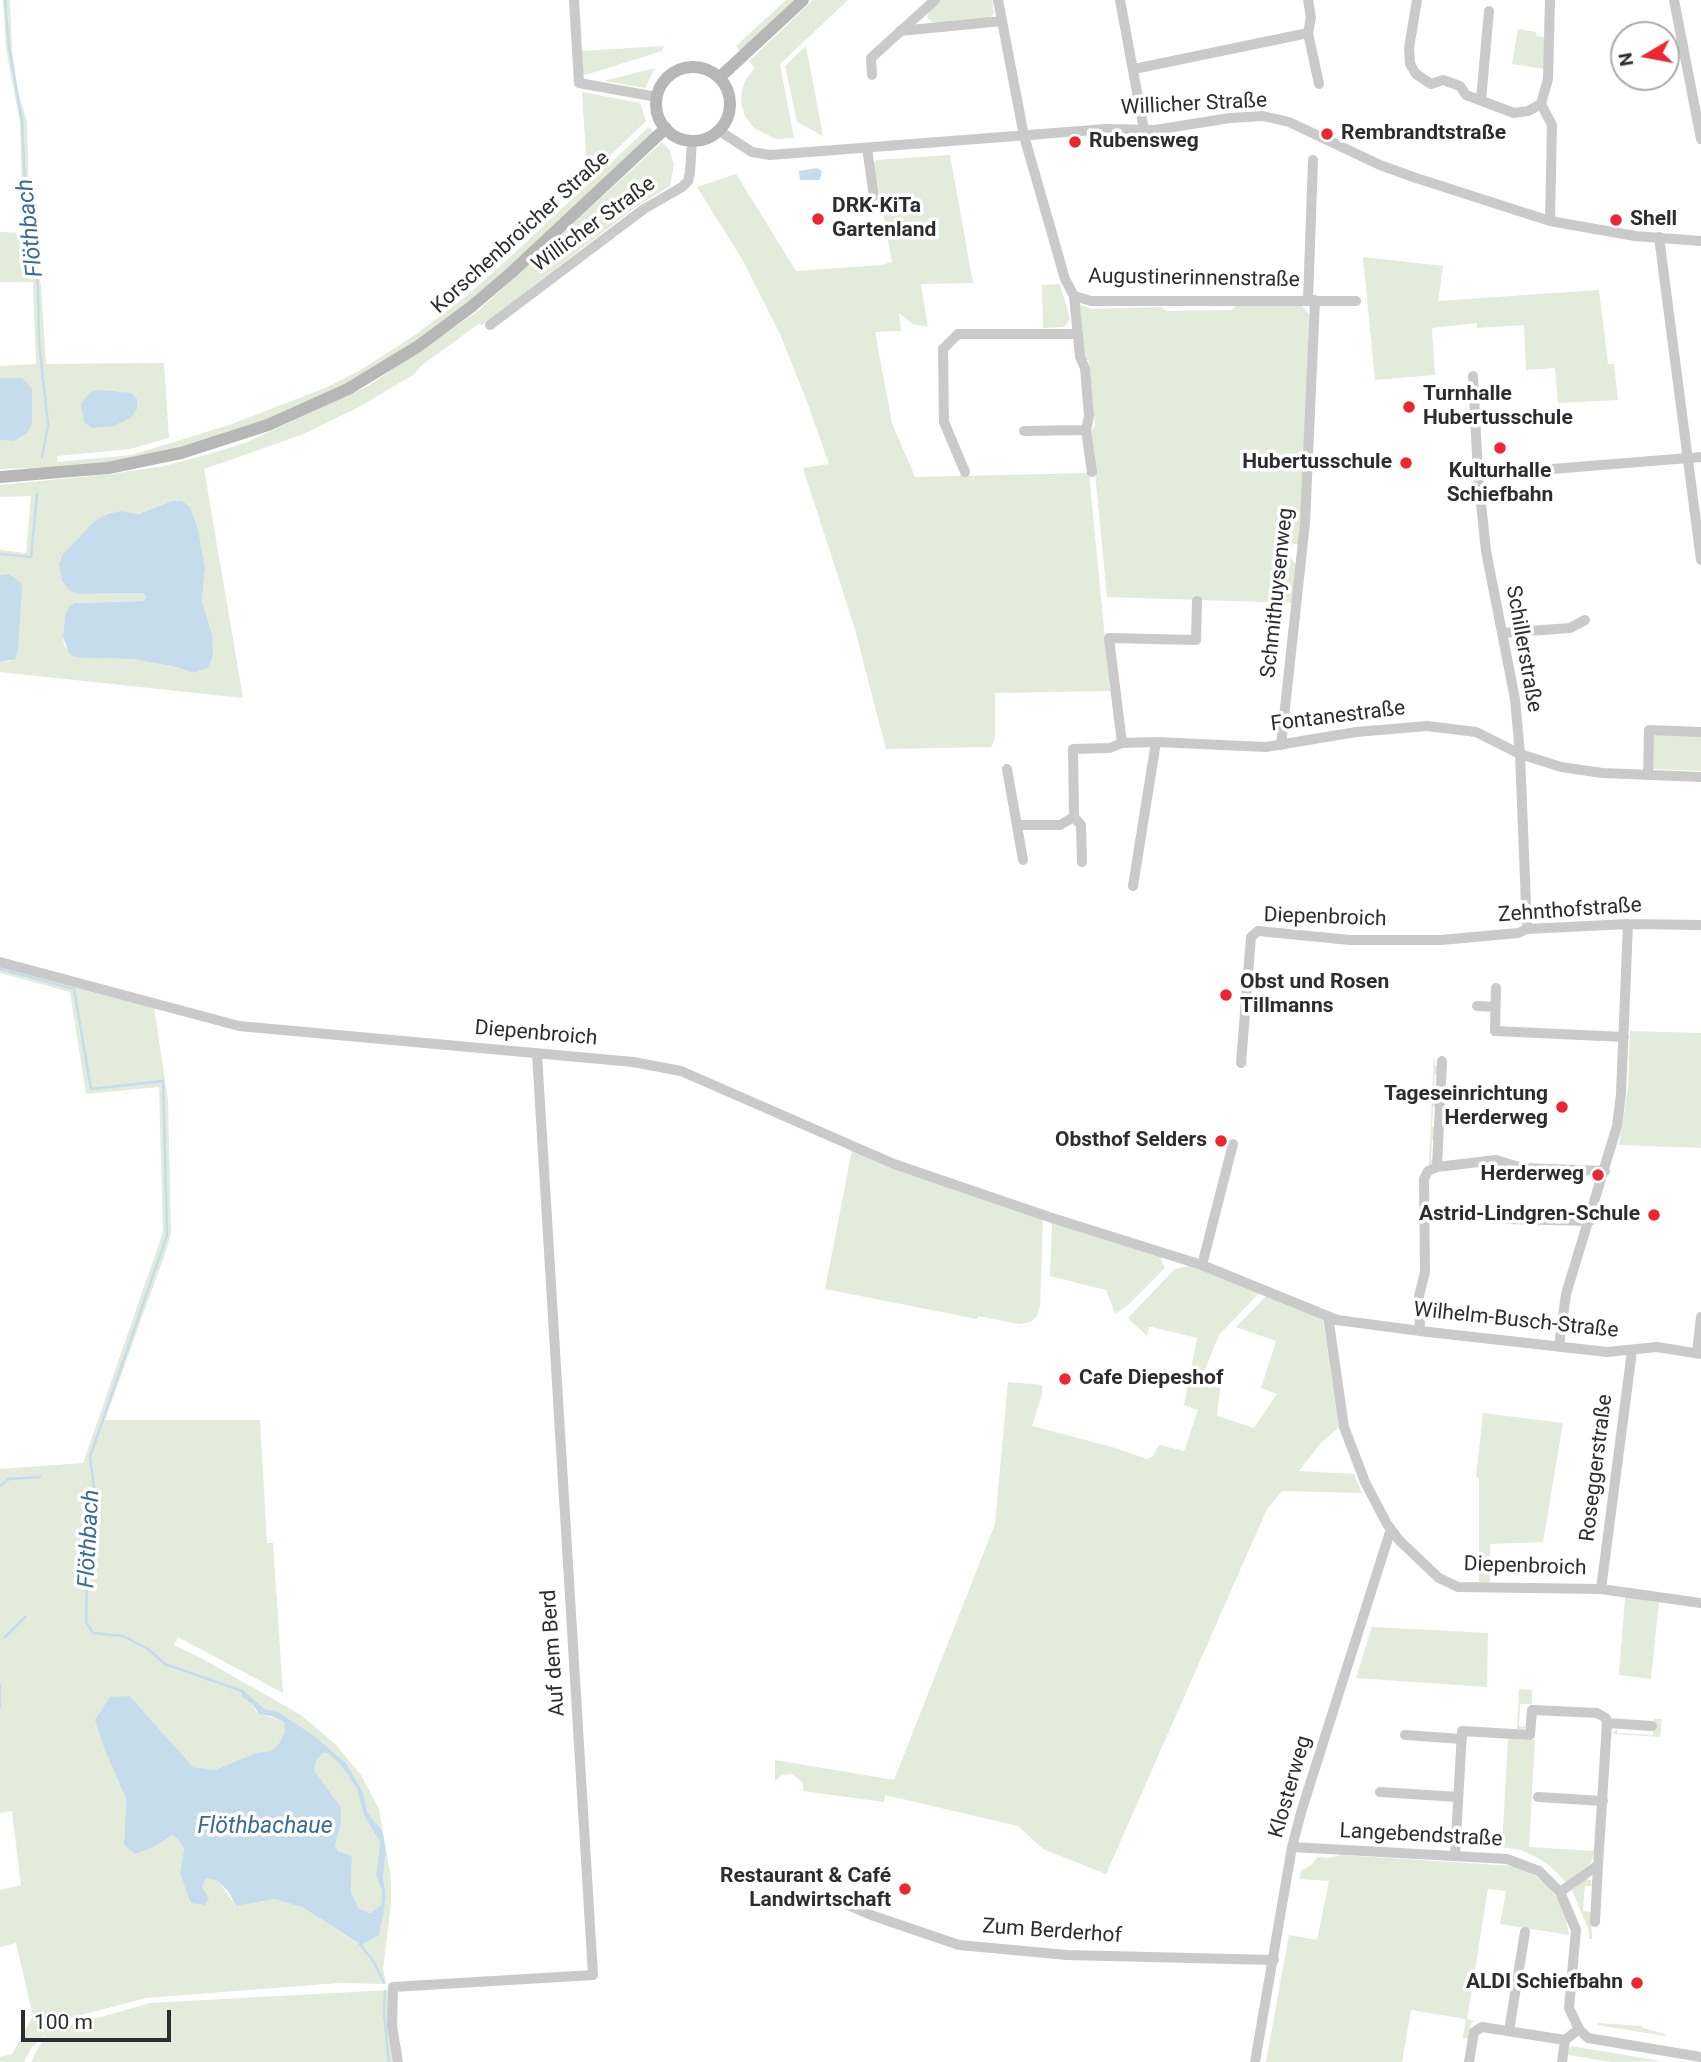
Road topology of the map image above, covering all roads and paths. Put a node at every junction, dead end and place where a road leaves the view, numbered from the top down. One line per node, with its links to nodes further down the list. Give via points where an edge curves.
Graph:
1 (574, 0): 18 (street, via 579,83)
2 (803, 0): 16 (main road)
3 (935, 0): 12 (street)
4 (998, 0): 11 (street, Augustinerinnenstraße)
5 (1120, 0): 14 (street)
6 (1308, 0): 13 (street)
7 (1417, 0): 19 (street, via 1409,48 1416,74 1431,84 1443,80 1460,86 1466,95)
8 (1550, 0): 20 (street, via 1548,79)
9 (1674, 0): 25 (street)
10 (1489, 11): 19 (street)
11 (1002, 21): 12 (street); 24 (street, Augustinerinnenstraße)
12 (900, 31): 15 (street, via 871,58)
13 (1308, 33): 14 (street); 17 (street)
14 (1133, 69): 23 (street)
15 (872, 75)
16 (719, 78): 18 (main road, via 701,68 679,69 662,83); 22 (main road, via 729,104)
17 (1319, 84)
18 (657, 97): 21 (main road, via 659,117)
19 (1481, 100): 20 (street, via 1514,113)
20 (1541, 104): 30 (street, via 1552,125)
21 (666, 128): 26 (main road); 46 (main road, Korschenbroicher Straße, via 471,307 348,389 256,430 173,455 85,471)
22 (718, 130): 26 (main road); 27 (street, Willicher Straße, via 761,155)
23 (1144, 130): 24 (street, Willicher Straße); 30 (street, Willicher Straße, via 1230,118 1278,119 1392,169)
24 (1024, 136): 27 (street, Willicher Straße); 33 (street, Augustinerinnenstraße, via 1065,279)
25 (1701, 139)
26 (692, 140): 36 (street, Willicher Straße, via 690,172 682,187 639,213)
27 (867, 148): 29 (street)
28 (1313, 160): 34 (street, Schmithuysenweg)
29 (874, 196)
30 (1550, 221): 31 (street, Willicher Straße)
31 (1659, 237): 32 (street, Willicher Straße); 42 (street)
32 (1701, 241)
33 (1074, 296): 34 (street, Augustinerinnenstraße, via 1091,301); 37 (street)
34 (1311, 300): 35 (street, Augustinerinnenstraße); 54 (street, Schmithuysenweg, via 1306,523)
35 (1356, 301)
36 (490, 325)
37 (1078, 334): 39 (street, via 1089,416); 44 (street, via 958,334 943,349 944,422)
38 (1473, 376): 45 (street, Schillerstraße)
39 (1086, 430): 40 (street); 43 (street)
40 (1024, 431)
41 (1701, 457): 42 (street)
42 (1688, 459): 45 (street); 47 (street)
43 (1092, 471)
44 (965, 472)
45 (1478, 475): 50 (street, Schillerstraße, via 1487,558)
46 (0, 477)
47 (1701, 560)
48 (1197, 601): 53 (street, via 1196,640 1109,638)
49 (1585, 620): 50 (street, via 1570,628)
50 (1502, 633): 55 (street, Schillerstraße)
51 (1701, 732): 57 (street, via 1649,730)
52 (1156, 742): 53 (street, Fontanestraße); 54 (street, Fontanestraße); 63 (street)
53 (1122, 743): 59 (street, Fontanestraße, via 1110,748 1073,748)
54 (1281, 745): 55 (street, Fontanestraße, via 1427,726 1476,732)
55 (1520, 754): 57 (street, Fontanestraße, via 1561,767); 66 (street, Schillerstraße)
56 (1007, 769): 60 (street)
57 (1645, 775): 58 (street, Fontanestraße)
58 (1701, 777)
59 (1074, 817): 60 (street, via 1060,825); 62 (street, Fontanestraße, via 1081,825)
60 (1017, 825): 61 (street)
61 (1023, 860)
62 (1082, 862)
63 (1133, 886)
64 (1628, 924): 65 (street, Zehnthofstraße); 66 (street, Zehnthofstraße); 72 (street)
65 (1701, 925)
66 (1527, 929): 67 (street, Zehnthofstraße)
67 (1442, 940): 75 (street, Diepenbroich, via 1350,940 1258,931 1251,937)
68 (0, 962): 73 (street, Diepenbroich, via 239,1026)
69 (1496, 988): 71 (street)
70 (1477, 1006): 71 (street)
71 (1495, 1007): 72 (street, via 1495,1031)
72 (1624, 1037): 78 (street, via 1621,1094)
73 (537, 1054): 81 (street, Diepenbroich, via 681,1071 894,1164); 112 (street, Auf dem Berd, via 593,1975 393,1987)
74 (1442, 1062): 77 (street)
75 (1241, 1063)
76 (1233, 1144): 81 (street)
77 (1437, 1167): 78 (street, via 1496,1160 1522,1168); 84 (street, via 1424,1179)
78 (1605, 1171): 80 (street)
79 (1508, 1219): 80 (street)
80 (1590, 1221): 85 (street, via 1566,1294)
81 (1202, 1265): 82 (street)
82 (1328, 1316): 84 (street, Wilhelm-Busch-Straße); 88 (street, Diepenbroich, via 1344,1427 1365,1482)
83 (1701, 1317): 87 (street)
84 (1420, 1331): 85 (street, Wilhelm-Busch-Straße)
85 (1559, 1346): 86 (street, Wilhelm-Busch-Straße)
86 (1632, 1351): 87 (street, Wilhelm-Busch-Straße, via 1657,1347); 89 (street, Roseggerstraße)
87 (1699, 1354)
88 (1391, 1529): 89 (street, Diepenbroich, via 1440,1578 1458,1587); 99 (street, Klosterweg)
89 (1601, 1589): 90 (street, Diepenbroich)
90 (1701, 1603)
91 (1607, 1723): 92 (street); 94 (street, via 1597,1713 1532,1710 1530,1735 1462,1731); 98 (street)
92 (1651, 1726)
93 (1405, 1735): 94 (street)
94 (1462, 1739): 96 (street)
95 (1380, 1792): 96 (street)
96 (1458, 1797): 100 (street)
97 (1538, 1797): 98 (street)
98 (1602, 1801): 101 (street)
99 (1292, 1847): 100 (street, Langebendstraße); 106 (street, Klosterweg)
100 (1455, 1856): 102 (street, Langebendstraße, via 1507,1859 1539,1871)
101 (1598, 1865): 102 (street); 104 (street)
102 (1560, 1892): 107 (street, Langebendstraße, via 1576,1930 1569,2008)
103 (836, 1900): 106 (street, Zum Berderhof, via 960,1945 1067,1955)
104 (1595, 1922)
105 (1525, 1932): 108 (street)
106 (1274, 1960): 113 (street, Klosterweg)
107 (1579, 2029): 109 (street); 110 (street, via 1588,2038)
108 (1509, 2031): 109 (street); 114 (street, via 1482,2026 1474,2032)
109 (1565, 2040): 115 (street)
110 (1666, 2057): 111 (street)
111 (1701, 2057)
112 (398, 2062)
113 (1255, 2062)
114 (1469, 2062)
115 (1562, 2062)

